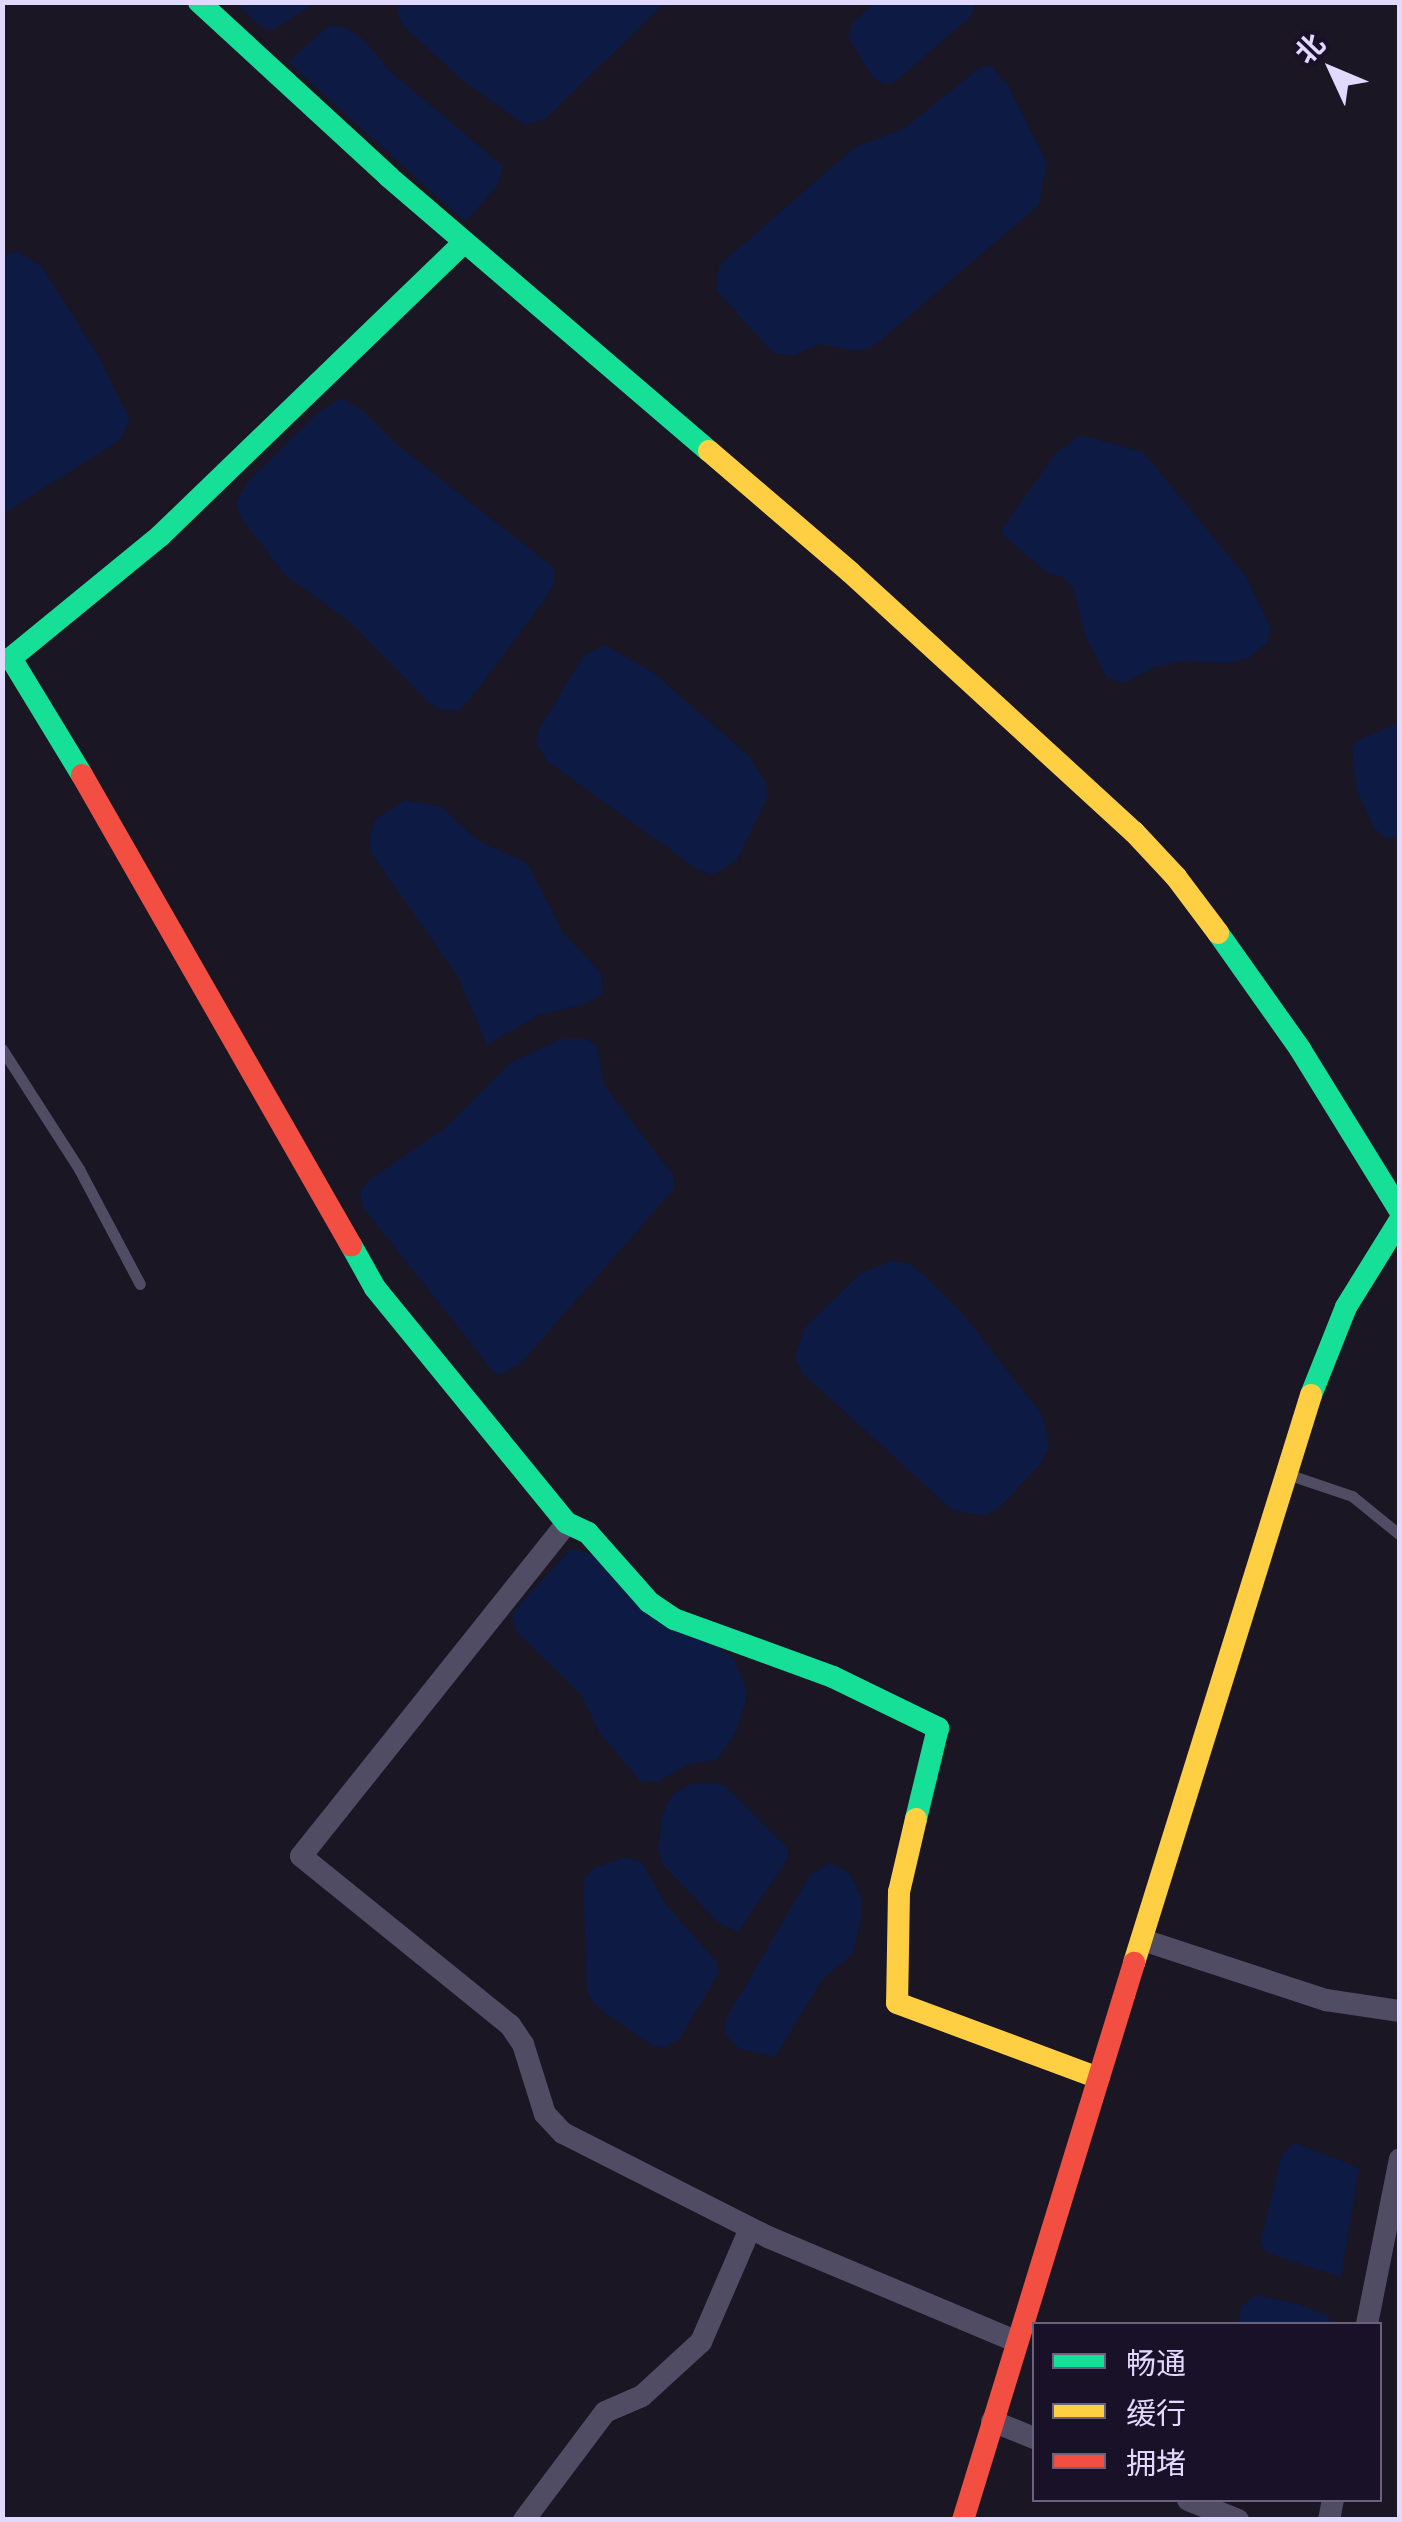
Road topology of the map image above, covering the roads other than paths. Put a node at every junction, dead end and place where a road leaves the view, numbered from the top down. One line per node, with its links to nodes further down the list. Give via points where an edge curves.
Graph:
1 (200, 2): 2 (street)
2 (464, 242): 3 (street, via 160,536); 5 (street, via 850,572 1134,832 1258,988)
3 (7, 662): 9 (street, via 124,844 375,1288)
4 (2, 1050): 7 (lane, via 79,1169)
5 (1400, 1211)
6 (1400, 1220): 8 (street, via 1346,1307)
7 (140, 1284)
8 (1286, 1474): 10 (lane, via 1352,1496); 11 (street)
9 (567, 1523): 13 (street, via 588,1534 649,1602 674,1619 834,1677 938,1728 899,1892 896,2003); 15 (street, via 300,1856 510,2025 523,2044 545,2114 562,2133)
10 (1400, 1536)
11 (1143, 1940): 12 (street, via 1326,2000); 13 (street)
12 (1399, 2010)
13 (1099, 2078): 17 (street)
14 (1400, 2159): 16 (street)
15 (750, 2228): 17 (street); 21 (street, via 701,2342 642,2396 605,2412)
16 (1367, 2322)
17 (1016, 2342): 18 (street)
18 (992, 2421): 19 (street); 22 (street)
19 (1032, 2437)
20 (1193, 2502): 23 (street)
21 (524, 2520)
22 (964, 2520)
23 (1238, 2520)

